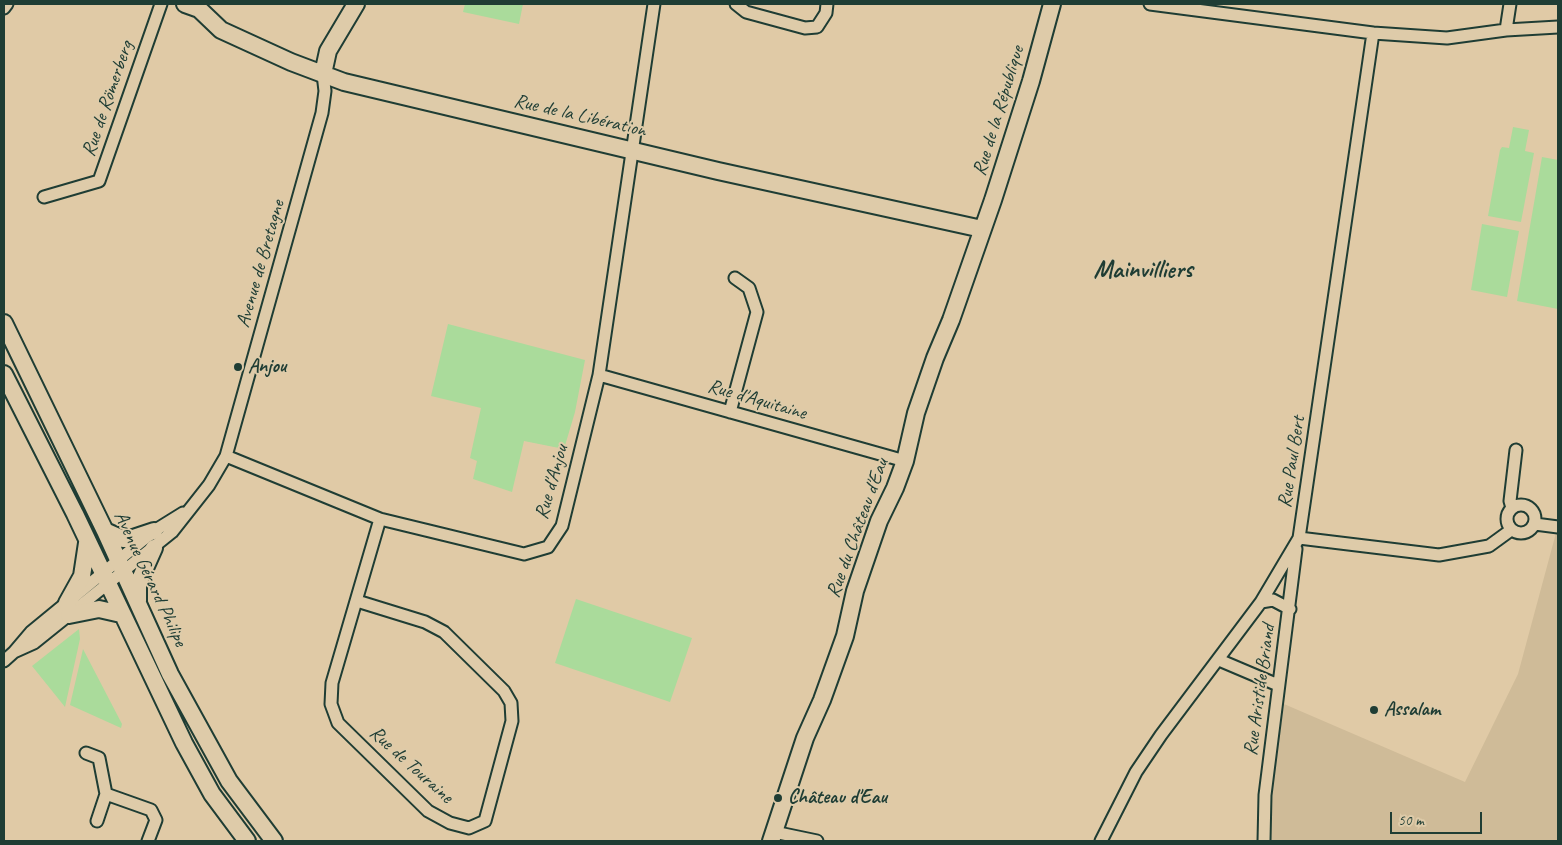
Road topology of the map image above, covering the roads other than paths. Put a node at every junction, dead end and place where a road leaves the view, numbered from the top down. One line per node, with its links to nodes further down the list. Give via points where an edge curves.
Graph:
1 (6, 4): 11 (street)
2 (161, 4): 17 (street, Rue de Römerberg, via 99,181)
3 (185, 4): 15 (street, Rue de la Libération, via 199,9 221,30)
4 (356, 4): 15 (street, via 328,51)
5 (654, 4): 16 (street, Rue d'Anjou)
6 (736, 4): 7 (street, via 746,12 805,28 818,27)
7 (827, 4)
8 (1052, 4): 18 (street, Rue de la République, via 1031,81)
9 (1150, 4): 14 (street)
10 (1510, 4): 13 (street)
11 (4, 8)
12 (1558, 28): 13 (street)
13 (1506, 30): 14 (street, via 1448,38)
14 (1373, 33): 36 (street, Rue Paul Bert)
15 (323, 74): 16 (street, Rue de la Libération, via 358,86); 25 (street, Avenue de Bretagne, via 322,113)
16 (634, 151): 18 (street, Rue de la Libération); 22 (street, Rue d'Anjou)
17 (44, 197)
18 (982, 229): 26 (street, Rue du Château d'Eau, via 916,413)
19 (735, 278): 23 (street, via 749,288 757,312)
20 (4, 324): 34 (street, Avenue Gérard Philipe)
21 (4, 374): 29 (street, Avenue Gérard Philipe)
22 (599, 375): 23 (street, Rue d'Aquitaine); 30 (street, Rue d'Anjou, via 562,526 548,547 524,554)
23 (730, 412): 26 (street, Rue d'Aquitaine)
24 (1516, 450): 27 (street)
25 (226, 456): 28 (street, Avenue de Bretagne, via 209,485); 30 (street, Rue d'Anjou)
26 (905, 461): 54 (street, Rue du Château d'Eau, via 879,521 855,591 844,636)
27 (1512, 508): 31 (street, via 1521,505 1530,508); 33 (street, via 1507,520)
28 (187, 511): 35 (street, Avenue de Bretagne); 38 (street, Avenue de Bretagne, via 172,532)
29 (75, 514): 37 (street, Avenue Gérard Philipe); 39 (street, via 84,520 96,544)
30 (380, 519): 41 (street, Rue de Touraine)
31 (1535, 524): 32 (street); 33 (street, via 1523,534)
32 (1558, 527)
33 (1511, 530): 36 (street, via 1489,546 1439,555)
34 (105, 531): 35 (street, via 130,539); 39 (street, Avenue Gérard Philipe)
35 (154, 531): 39 (street, Avenue de Bretagne)
36 (1298, 541): 42 (street, Rue Paul Bert); 45 (street, Rue Aristide Briand)
37 (87, 543): 40 (street, Avenue Gérard Philipe); 44 (street, via 82,576)
38 (154, 548): 39 (street, Avenue de Bretagne); 43 (street, via 138,584)
39 (123, 567): 40 (street, Avenue de Bretagne); 43 (street, Avenue Gérard Philipe)
40 (102, 579): 44 (street, Avenue de Bretagne); 46 (street, Avenue Gérard Philipe); 47 (street)
41 (357, 601): 41 (street, Rue de Touraine, via 332,683 331,704 338,723 428,812 469,828 485,821 512,721 511,703 504,691 444,632 425,622)
42 (1261, 602): 45 (street, via 1273,600); 48 (street, Rue Paul Bert)
43 (138, 603): 47 (street, Avenue Gérard Philipe)
44 (68, 609): 46 (street, via 98,609); 49 (street, Avenue de Bretagne, via 34,643 14,652)
45 (1290, 609): 50 (street, Rue Aristide Briand)
46 (121, 614): 56 (street, Avenue Gérard Philipe, via 212,794)
47 (148, 626): 57 (street, Avenue Gérard Philipe, via 170,674 229,781)
48 (1219, 660): 50 (street); 59 (street, Rue Paul Bert, via 1141,765)
49 (4, 661)
50 (1278, 685): 60 (street, Rue Aristide Briand, via 1265,795)
51 (86, 753): 52 (street, via 99,758)
52 (106, 794): 53 (street); 55 (street, via 150,810 156,820)
53 (97, 821)
54 (772, 836): 58 (street)
55 (148, 841)
56 (247, 841)
57 (274, 841)
58 (817, 841)
59 (1101, 841)
60 (1264, 841)

